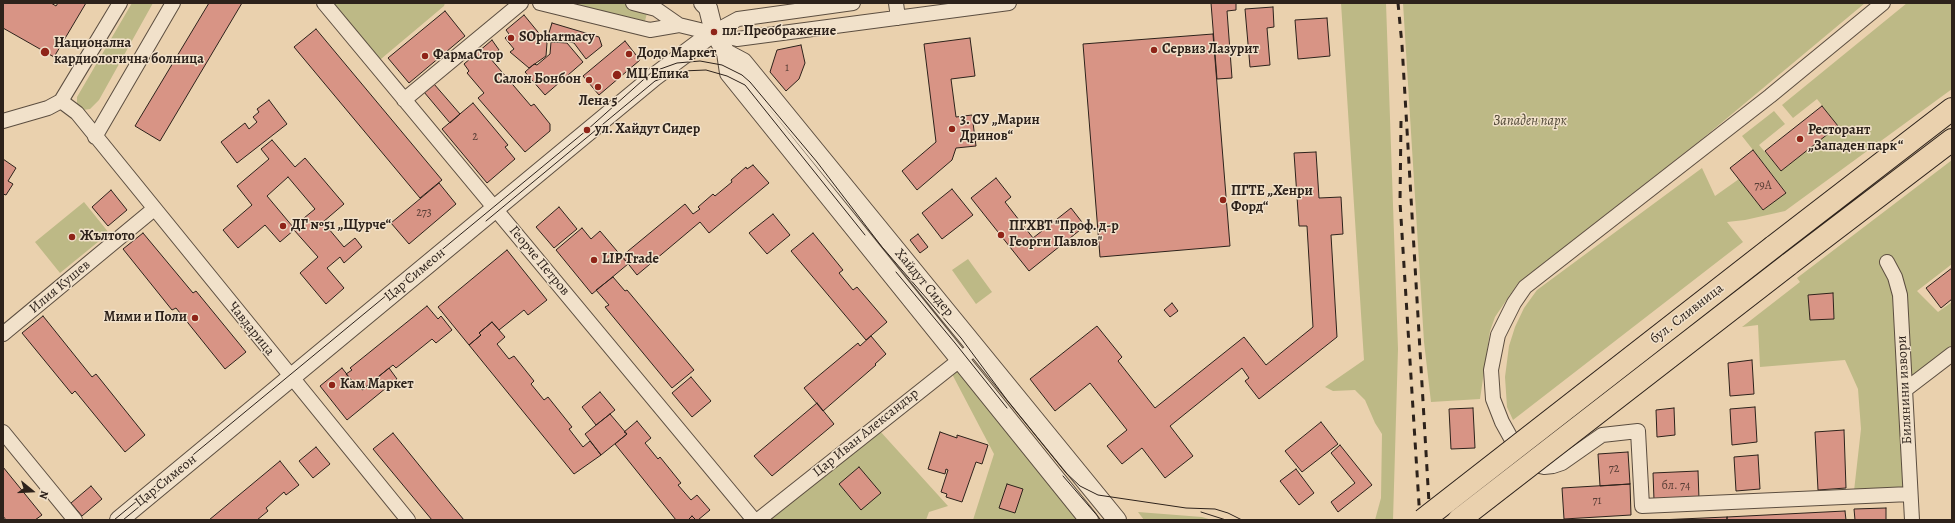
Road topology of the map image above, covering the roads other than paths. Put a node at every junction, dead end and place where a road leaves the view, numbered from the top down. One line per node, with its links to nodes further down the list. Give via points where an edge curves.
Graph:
1 (120, 3): 17 (street)
2 (173, 3): 20 (street)
3 (324, 3): 16 (street, Георче Петров)
4 (521, 3): 16 (street)
5 (540, 3): 13 (street, via 650,30)
6 (632, 3): 13 (street, via 656,9)
7 (853, 3): 14 (street, via 738,19)
8 (896, 3): 12 (street)
9 (1009, 3): 12 (street)
10 (1883, 3): 32 (street, via 1764,101 1525,288 1514,303 1498,336 1491,370 1493,399 1502,422 1517,449 1526,460 1535,465 1544,467 1562,463 1602,435 1638,431 1642,506)
11 (707, 5): 14 (street, Хайдут Сидер)
12 (898, 18): 14 (street, via 737,39)
13 (679, 25): 14 (street)
14 (714, 32): 15 (street, Хайдут Сидер); 23 (street, Цар Симеон, via 654,77)
15 (726, 53): 26 (street, Хайдут Сидер, via 743,62); 28 (street, Хайдут Сидер, via 730,73)
16 (404, 100): 23 (street, Георче Петров)
17 (61, 101): 19 (street, via 48,108); 20 (street, Чавдарица, via 76,113)
18 (1952, 109): 40 (main road, бул. Сливница, bridge)
19 (3, 121)
20 (96, 137): 22 (street, Чавдарица)
21 (1952, 140): 41 (main road, бул. Сливница, bridge)
22 (154, 209): 25 (street, Илия Кушев); 29 (street, Чавдарица)
23 (495, 209): 29 (street, Цар Симеон); 36 (street, Георче Петров)
24 (1887, 262): 30 (street, Билянини извори, via 1900,294)
25 (3, 334)
26 (976, 347): 28 (street, Цар Иван Александър); 39 (street, Хайдут Сидер)
27 (1952, 354): 30 (street)
28 (959, 359): 37 (street, Цар Иван Александър); 38 (street, Хайдут Сидер)
29 (291, 378): 34 (street, Цар Симеон); 35 (street, Чавдарица)
30 (1905, 390): 32 (street, Билянини извори)
31 (3, 432): 33 (street)
32 (1910, 494): 42 (street, Билянини извори)
33 (75, 520)
34 (118, 520)
35 (408, 520)
36 (754, 520)
37 (758, 520)
38 (1089, 520)
39 (1117, 520)
40 (1424, 520)
41 (1459, 520)
42 (1912, 520)

